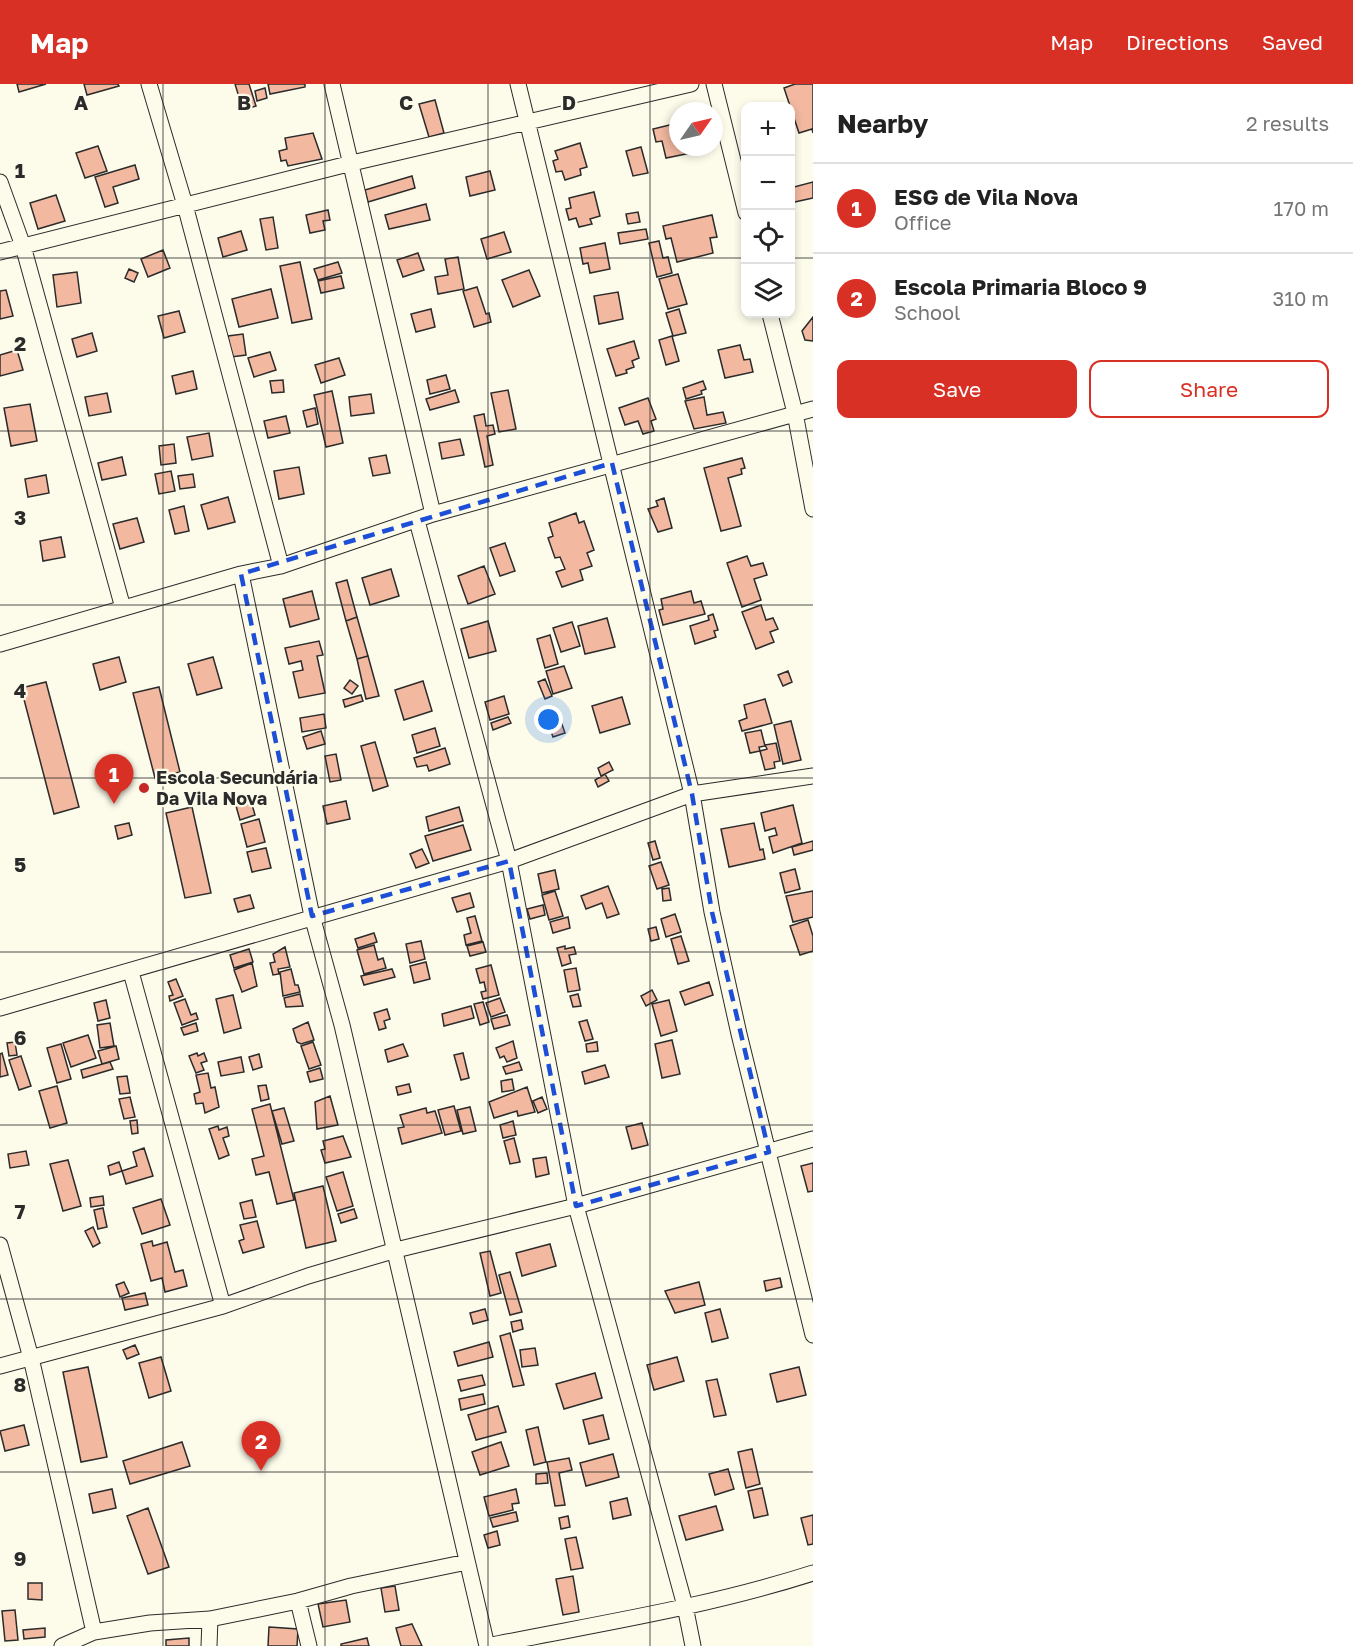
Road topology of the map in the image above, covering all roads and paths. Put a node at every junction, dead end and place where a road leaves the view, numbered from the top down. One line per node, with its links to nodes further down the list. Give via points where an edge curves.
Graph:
1 (149, 84): 9 (street)
2 (332, 84): 7 (street)
3 (518, 84): 6 (street)
4 (691, 84): 6 (street)
5 (714, 84): 10 (street)
6 (528, 123): 7 (street); 16 (street)
7 (352, 163): 9 (street); 18 (street)
8 (0, 182): 11 (street)
9 (185, 205): 11 (street); 20 (street)
10 (745, 210)
11 (23, 246): 12 (street); 22 (street)
12 (0, 252)
13 (771, 318): 15 (street)
14 (813, 409): 15 (street)
15 (795, 413): 16 (street); 17 (street)
16 (612, 463): 18 (street); 25 (street)
17 (813, 509)
18 (433, 514): 19 (street)
19 (417, 521): 20 (street); 26 (street)
20 (281, 566): 21 (street)
21 (241, 574): 22 (street); 27 (street)
22 (123, 608): 23 (street)
23 (0, 644)
24 (813, 776): 25 (street)
25 (692, 794): 26 (street); 31 (street, via 722,956)
26 (509, 861): 27 (street); 32 (street)
27 (312, 916): 28 (street); 34 (street)
28 (132, 972): 29 (street); 35 (street)
29 (0, 1008)
30 (813, 1139): 31 (street)
31 (769, 1152): 32 (street); 36 (street)
32 (576, 1206): 34 (street); 42 (street)
33 (0, 1245): 37 (street)
34 (396, 1250): 35 (street); 39 (street)
35 (223, 1306): 37 (street)
36 (813, 1335)
37 (31, 1358): 38 (street); 44 (street)
38 (0, 1366)
39 (467, 1562): 41 (street); 48 (street)
40 (813, 1573): 42 (street)
41 (298, 1601): 43 (street); 47 (street)
42 (685, 1606): 48 (street); 49 (street)
43 (210, 1619): 44 (street); 46 (street)
44 (94, 1632): 45 (street)
45 (62, 1646)
46 (209, 1646)
47 (309, 1646)
48 (487, 1646)
49 (693, 1646)

